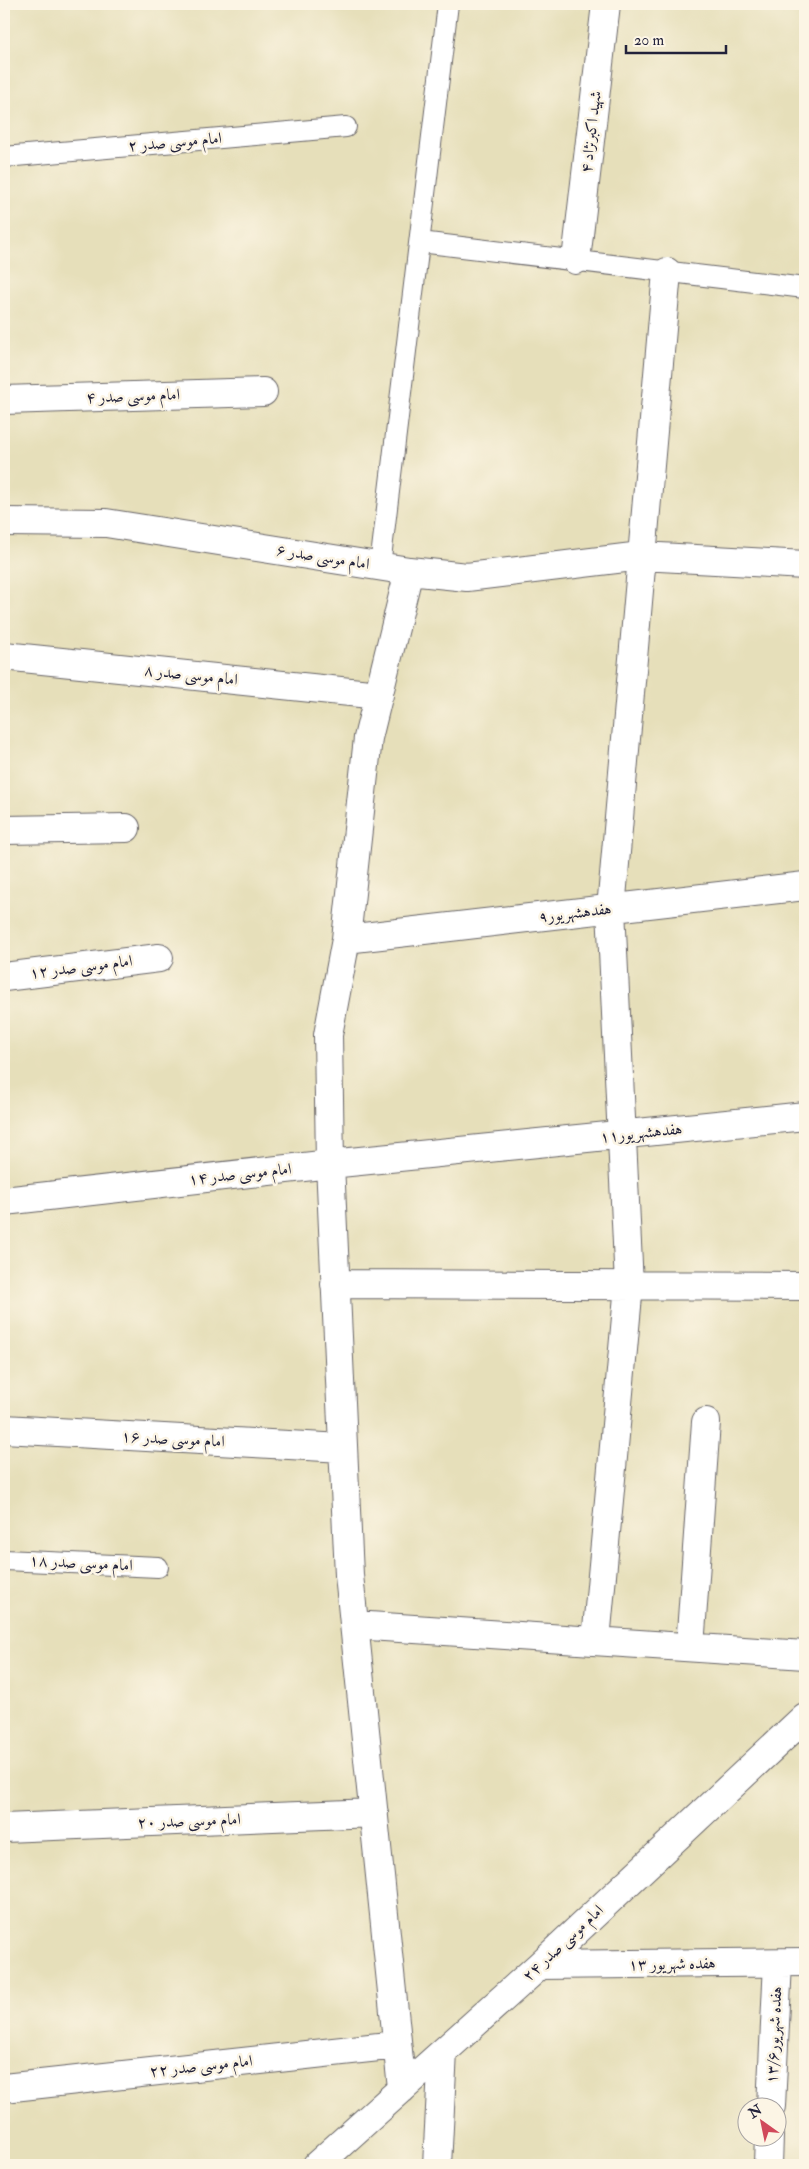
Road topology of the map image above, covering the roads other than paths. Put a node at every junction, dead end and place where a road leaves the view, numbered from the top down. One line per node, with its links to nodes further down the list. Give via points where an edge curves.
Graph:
1 (448, 4): 5 (lane)
2 (606, 4): 6 (street, شهید اکبرنژاد ۴)
3 (346, 127): 4 (lane, امام موسی صدر ۲)
4 (4, 157)
5 (420, 242): 6 (lane); 14 (lane)
6 (576, 260): 7 (lane)
7 (667, 272): 8 (lane); 12 (street)
8 (805, 288)
9 (263, 392): 10 (street, امام موسی صدر ۴)
10 (4, 400)
11 (4, 522): 14 (street, امام موسی صدر ۶, via 106,523)
12 (641, 556): 13 (street, امام موسی صدر ۶); 15 (street, امام موسی صدر ۶, via 467,577); 21 (street)
13 (805, 565)
14 (380, 566): 15 (street, امام موسی صدر ۶)
15 (409, 571): 17 (street)
16 (4, 656): 17 (street, امام موسی صدر ۸)
17 (379, 695): 22 (street, via 368,738)
18 (126, 828): 19 (street)
19 (4, 830)
20 (805, 886): 21 (street, هفدهشهریور۹)
21 (611, 909): 22 (street, هفدهشهریور۹); 26 (street)
22 (346, 939): 28 (street, via 328,1035)
23 (159, 958): 24 (street, امام موسی صدر ۱۲)
24 (4, 977)
25 (805, 1116): 26 (street, هفدهشهریور۱۱)
26 (622, 1135): 27 (street, هفدهشهریور۱۱); 31 (street)
27 (476, 1150): 28 (street, امام موسی صدر ۱۴)
28 (330, 1164): 29 (street, امام موسی صدر ۱۴); 30 (street)
29 (4, 1201)
30 (336, 1284): 31 (street); 35 (street)
31 (629, 1285): 32 (street); 39 (street)
32 (805, 1286)
33 (706, 1422): 40 (street)
34 (4, 1429): 35 (street, امام موسی صدر ۱۶)
35 (343, 1448): 38 (street)
36 (4, 1560): 37 (lane, امام موسی صدر ۱۸)
37 (158, 1567)
38 (354, 1625): 39 (street); 43 (street)
39 (596, 1640): 40 (street)
40 (690, 1646): 41 (street)
41 (805, 1654)
42 (805, 1717): 47 (street, امام موسی صدر ۲۴)
43 (374, 1813): 44 (street, امام موسی صدر ۲۰); 48 (street)
44 (4, 1828)
45 (805, 1962): 46 (street, هفده شهریور ۱۳)
46 (778, 1963): 47 (street, هفده شهریور ۱۳); 52 (street, هفده شهریور۱۳/۶)
47 (540, 1966): 49 (street, امام موسی صدر ۲۴)
48 (397, 2045): 50 (street, امام موسی صدر ۲۲); 51 (street)
49 (443, 2052): 51 (street, امام موسی صدر ۲۴); 55 (street)
50 (4, 2088)
51 (402, 2089): 54 (street, امام موسی صدر ۲۴)
52 (771, 2096)
53 (769, 2146): 56 (street)
54 (317, 2165)
55 (437, 2165)
56 (768, 2165)

